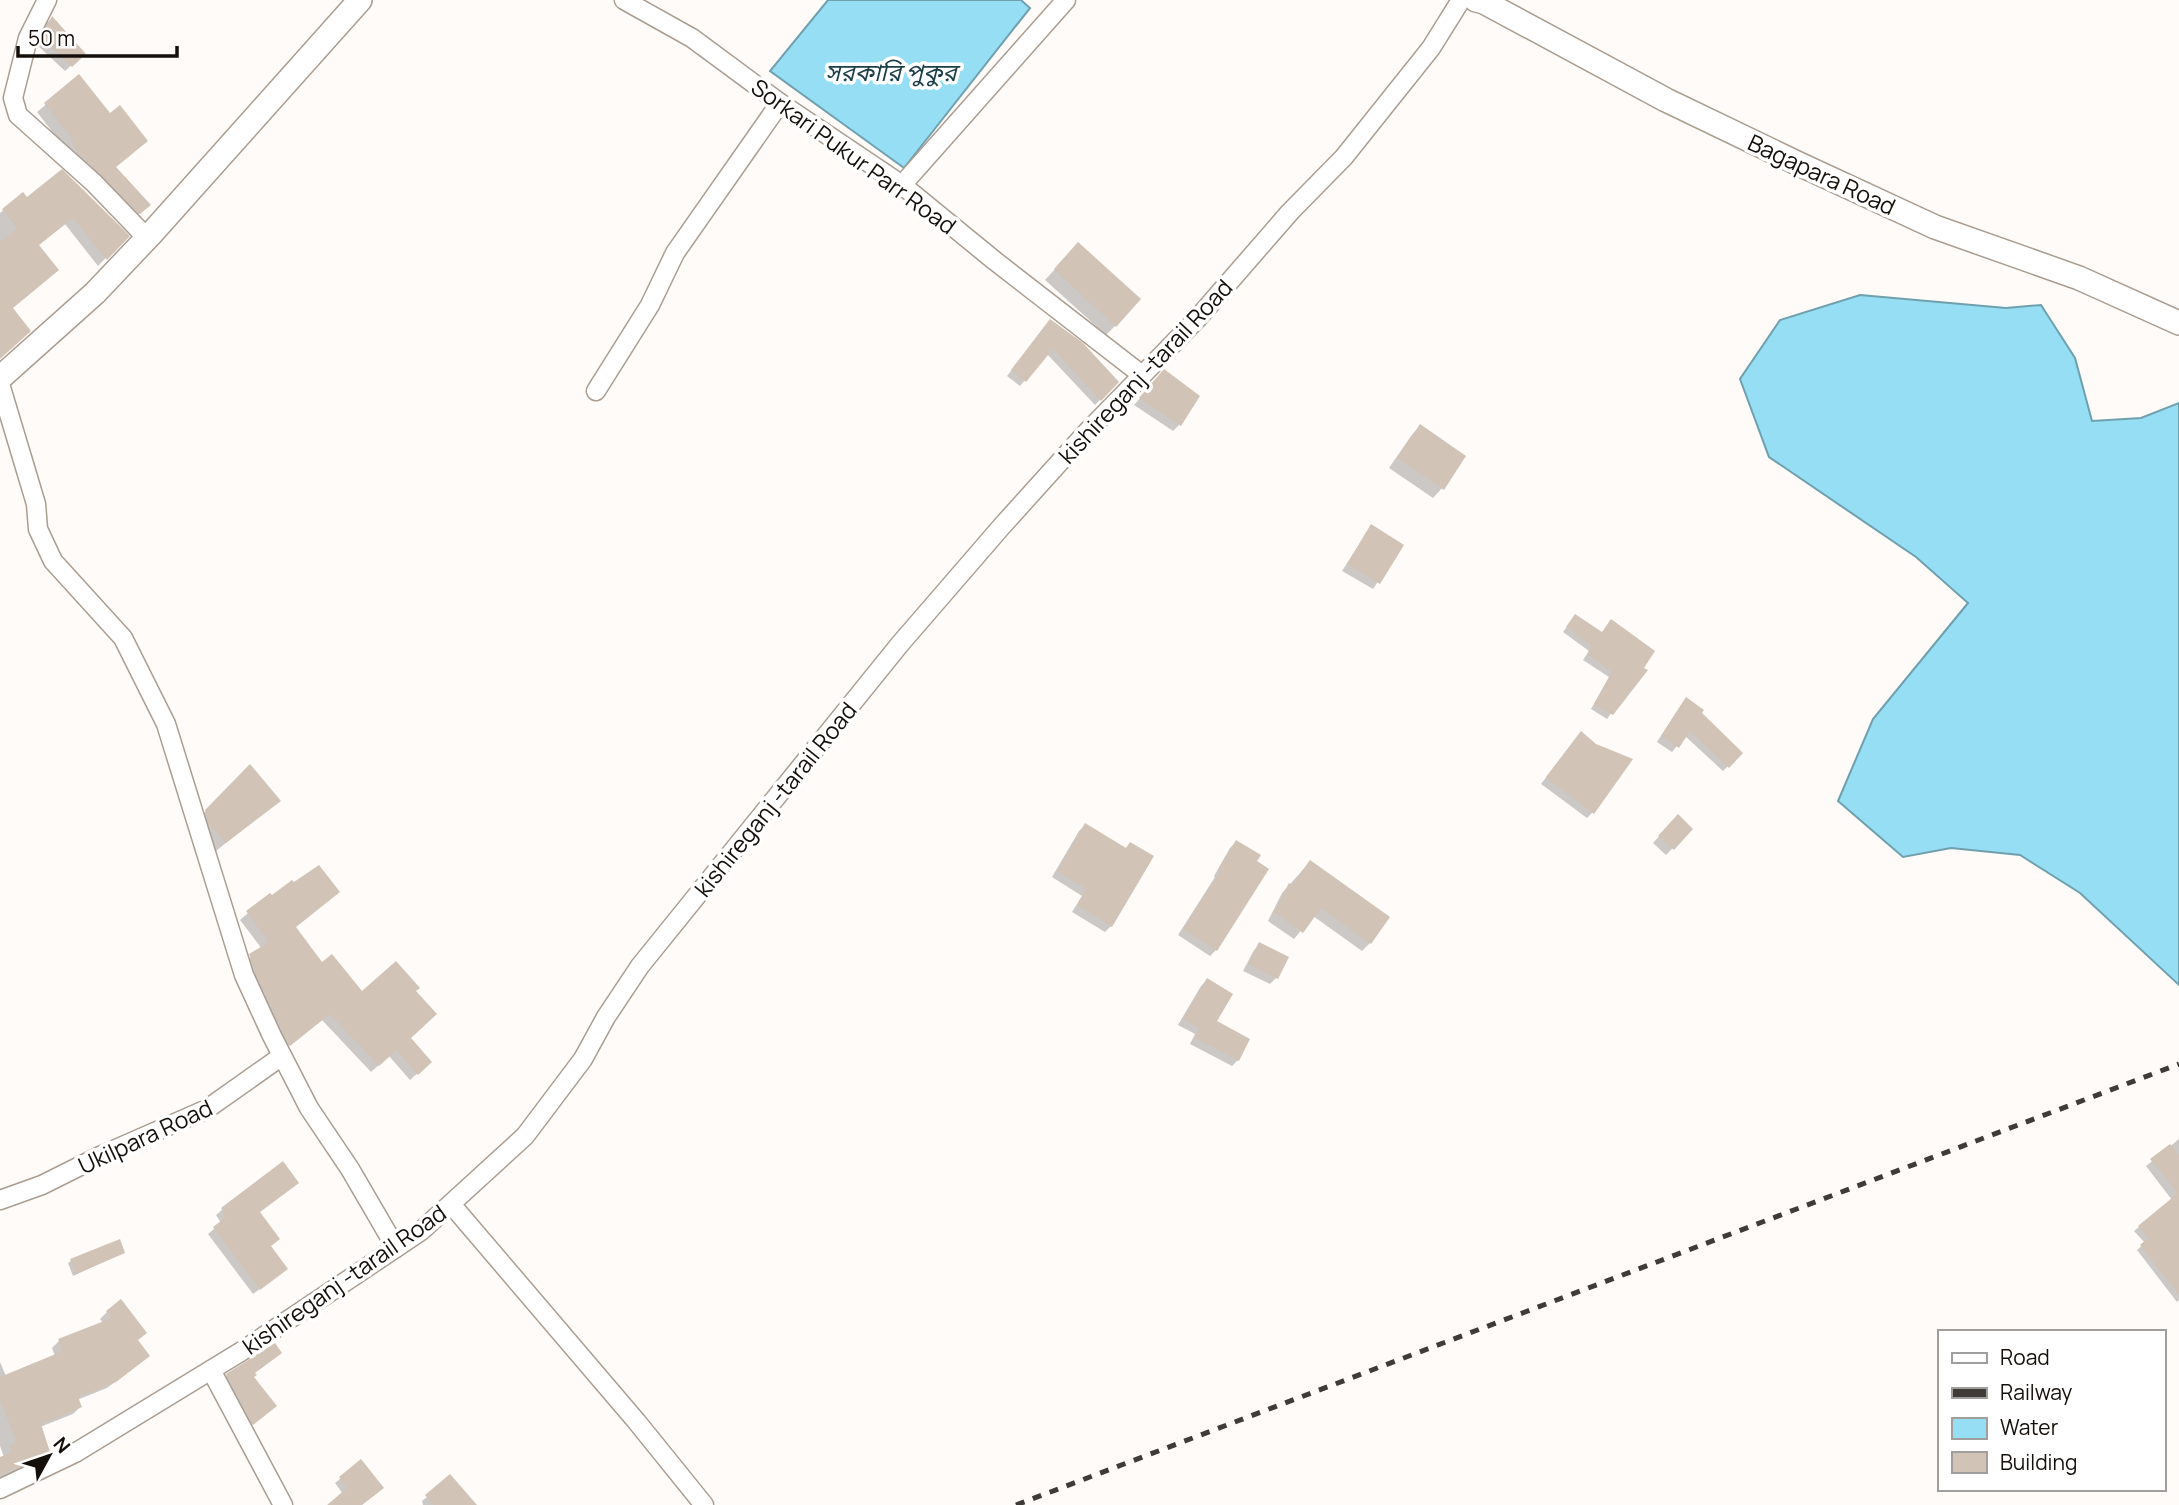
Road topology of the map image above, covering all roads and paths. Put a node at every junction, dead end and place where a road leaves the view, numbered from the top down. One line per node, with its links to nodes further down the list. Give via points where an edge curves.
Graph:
1 (47, 0): 9 (street, via 28,38 13,98 18,115 94,183)
2 (360, 0): 9 (street)
3 (624, 0): 7 (street, Sorkari Pukur Parr Road, via 692,38)
4 (1066, 0): 8 (street)
5 (1461, 0): 11 (street, kishireganj -tarail Road, via 1431,48 1344,157)
6 (1476, 0): 10 (street, Bagapara Road, via 1666,100 1935,227 2079,278)
7 (780, 103): 8 (street, Sorkari Pukur Parr Road); 14 (street, via 675,253 650,305)
8 (902, 186): 11 (street, Sorkari Pukur Parr Road)
9 (147, 239): 12 (street, via 95,293)
10 (2179, 323)
11 (1142, 374): 17 (street, kishireganj -tarail Road, via 901,644 640,966 583,1059 525,1136)
12 (0, 378)
13 (0, 384): 15 (street, via 36,504 38,529 53,561 116,628 166,724 244,975)
14 (596, 391)
15 (282, 1056): 16 (street, Ukilpara Road, via 207,1109); 18 (street)
16 (0, 1200)
17 (452, 1204): 18 (street, kishireganj -tarail Road); 22 (street)
18 (396, 1248): 19 (street, kishireganj -tarail Road)
19 (211, 1370): 20 (street, kishireganj -tarail Road, via 75,1453); 21 (street)
20 (0, 1489)
21 (283, 1505)
22 (704, 1505)

